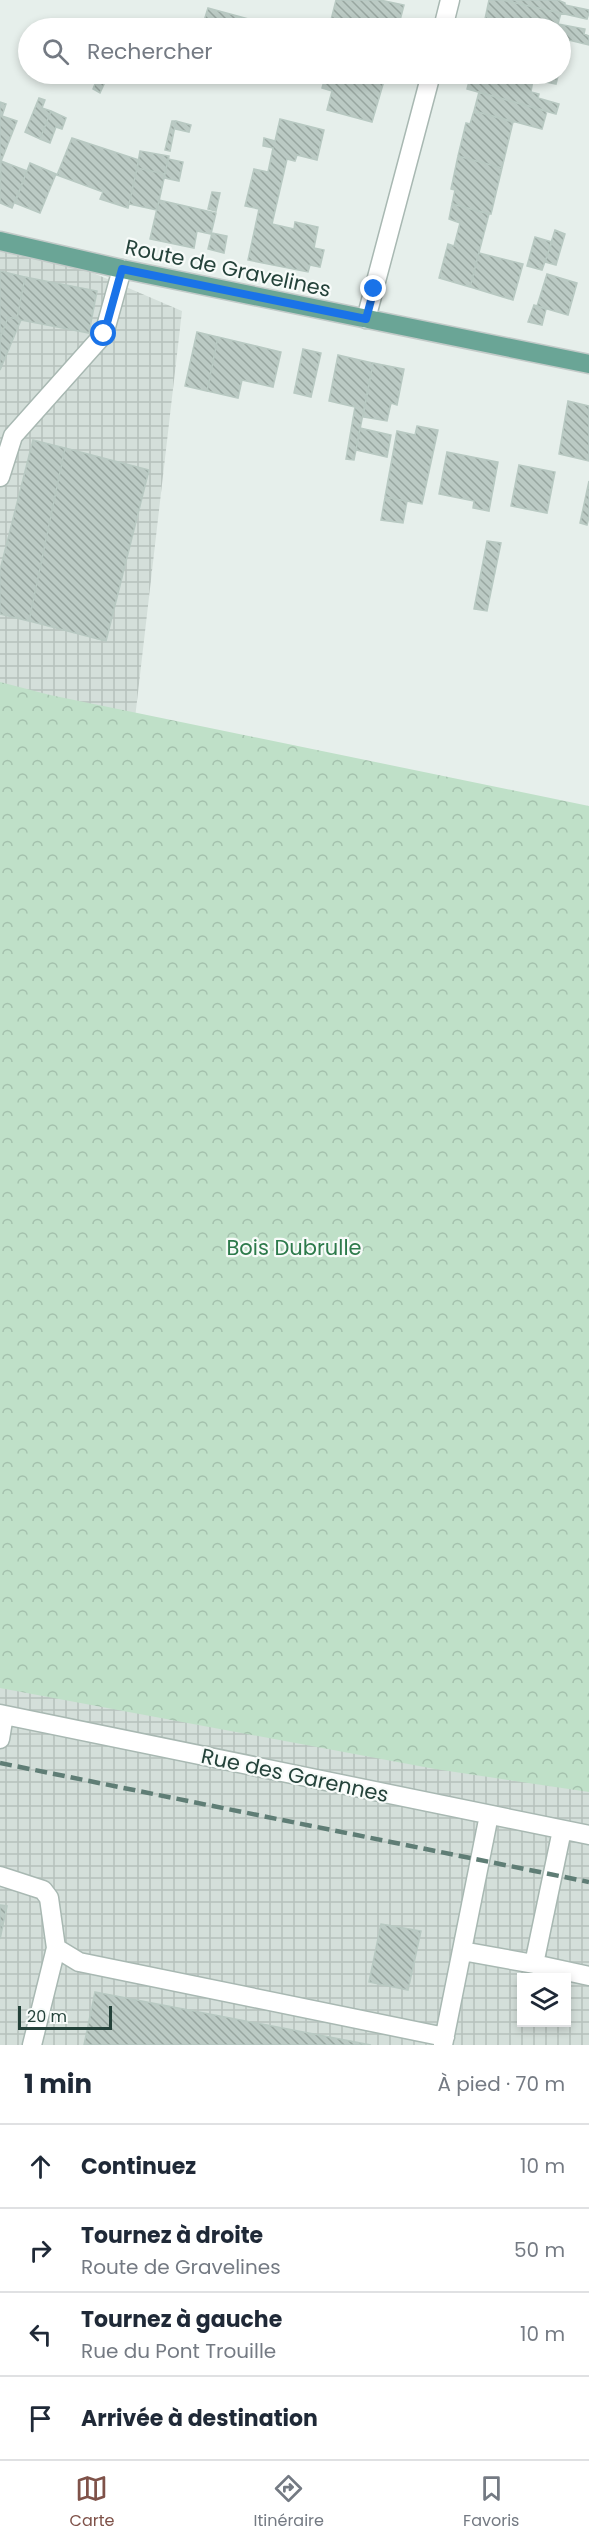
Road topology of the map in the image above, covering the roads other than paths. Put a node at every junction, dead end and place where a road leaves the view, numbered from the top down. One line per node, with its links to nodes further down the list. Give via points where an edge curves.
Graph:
1 (450, 0): 2 (street)
2 (446, 18)
3 (428, 84): 6 (street)
4 (0, 241): 5 (main road, Route de Gravelines)
5 (122, 269): 6 (main road, Route de Gravelines); 8 (street, via 104,334 13,436)
6 (366, 319): 7 (main road, Route de Gravelines)
7 (589, 364)
8 (0, 477)
9 (2, 1715): 10 (street); 11 (street, Rue des Garennes)
10 (0, 1739)
11 (489, 1815): 12 (street, Rue des Garennes); 16 (street)
12 (562, 1830): 13 (street, Rue des Garennes); 17 (street)
13 (589, 1835)
14 (0, 1876): 15 (street, via 43,1890 49,1898)
15 (56, 1948): 19 (street, via 79,1962); 20 (street)
16 (462, 1951): 17 (street); 19 (street)
17 (534, 1964): 18 (street)
18 (589, 1976)
19 (444, 2041)
20 (32, 2045)

